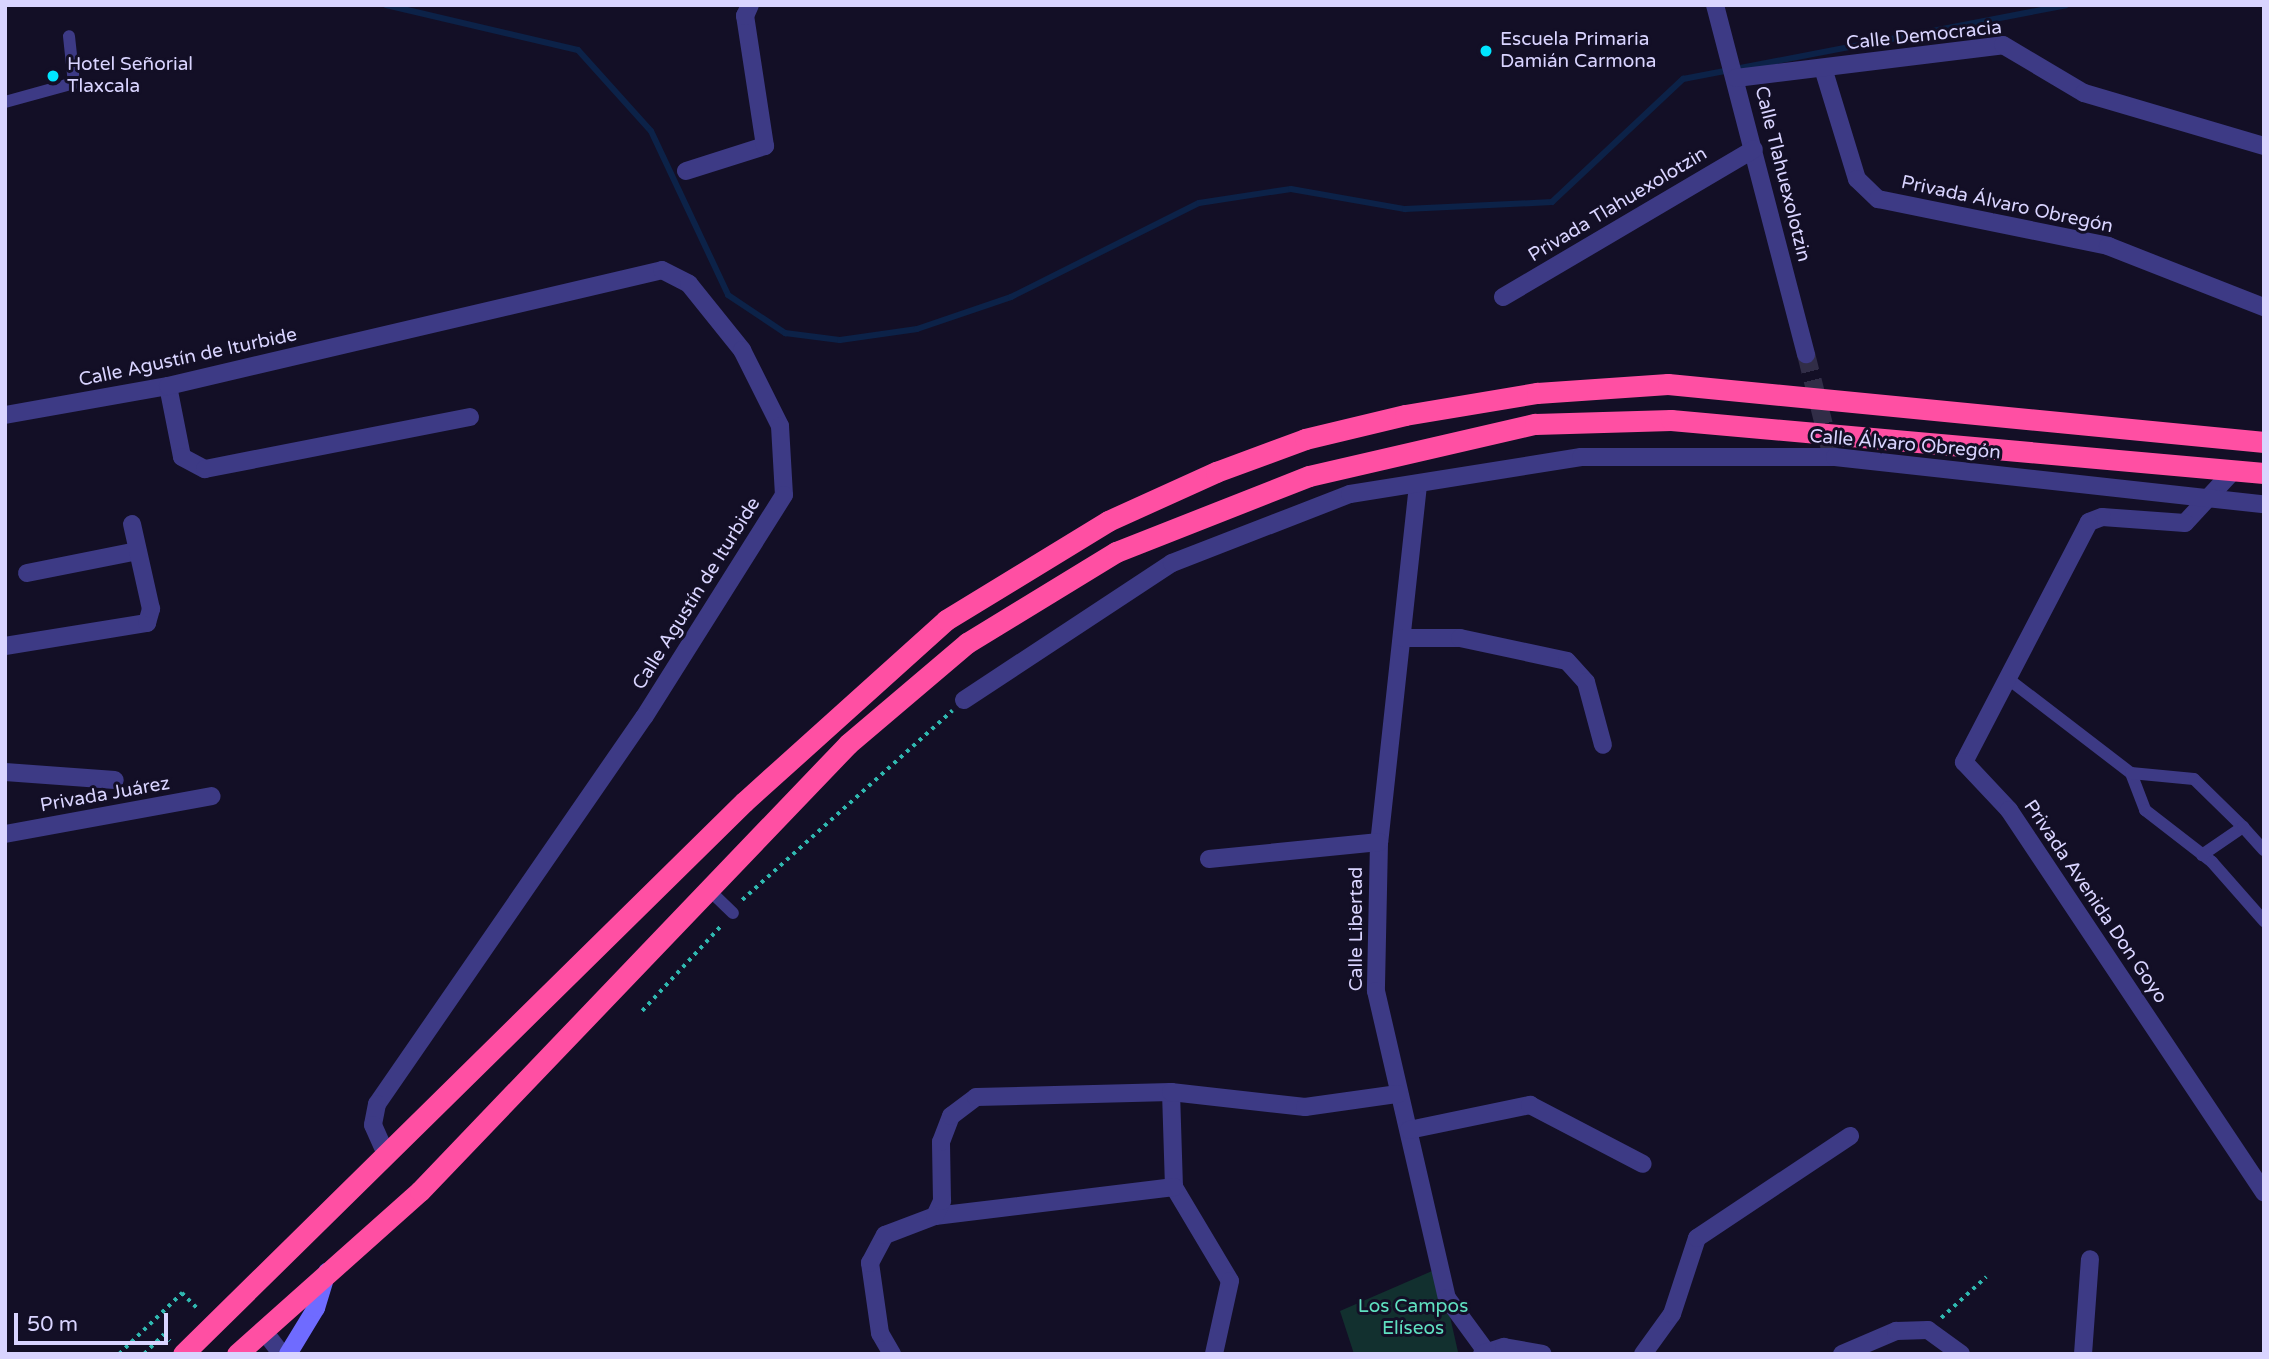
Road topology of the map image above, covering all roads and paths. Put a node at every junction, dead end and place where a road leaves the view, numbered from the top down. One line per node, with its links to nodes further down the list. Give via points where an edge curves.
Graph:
1 (750, 5): 9 (street, via 745,16 765,146)
2 (1715, 5): 5 (street, Calle Tlahuexolotzin)
3 (69, 36): 6 (lane, via 74,83)
4 (1823, 68): 5 (street, Calle Democracia); 7 (street, Calle Democracia, via 2003,44 2084,93); 11 (street, Privada Álvaro Obregón, via 1857,179 1878,199 2108,246)
5 (1736, 78): 8 (street, Calle Tlahuexolotzin)
6 (5, 102)
7 (2264, 146)
8 (1754, 149): 10 (street, Privada Tlahuexolotzin); 12 (street, Calle Tlahuexolotzin)
9 (686, 171)
10 (1503, 298)
11 (2264, 307)
12 (1806, 354)
13 (168, 386): 14 (street, Calle Agustín de Iturbide); 15 (street, via 182,457 205,469); 48 (street, Calle Agustín de Iturbide, via 662,270 689,284 742,350 780,426 784,495 644,717 377,1104 373,1125)
14 (5, 415)
15 (470, 417)
16 (2264, 442): 48 (highway, via 1668,384 1536,393 1405,415 1305,439 1216,472 1108,521 946,620 744,802)
17 (2234, 470): 18 (highway); 20 (street); 40 (highway, via 1671,420 1535,424 1402,450 1225,506 1116,552 967,643 848,744)
18 (2264, 473)
19 (1418, 485): 20 (street, Calle Álvaro Obregón, via 1581,457 1833,453); 25 (street, Calle Libertad); 28 (street, Calle Álvaro Obregón, via 1350,494 1172,563)
20 (2211, 497): 21 (street, Calle Álvaro Obregón); 27 (street, Privada Avenida Don Goyo, via 2185,523 2102,517 2088,522)
21 (2264, 504)
22 (132, 524): 23 (street)
23 (137, 551): 24 (street); 26 (street, via 150,609 147,623)
24 (27, 573)
25 (1403, 638): 29 (street, via 1460,638 1567,661 1586,682); 36 (street, Calle Libertad)
26 (5, 646)
27 (2007, 678): 31 (lane); 51 (street, Privada Avenida Don Goyo, via 1964,762 2009,810)
28 (964, 701): 41 (path, via 752,887)
29 (1603, 745)
30 (5, 772): 32 (street)
31 (2132, 773): 34 (lane, via 2194,779); 38 (lane, via 2146,810)
32 (116, 780)
33 (212, 796): 35 (street, Privada Juárez)
34 (2243, 827): 37 (lane); 38 (lane)
35 (5, 834)
36 (1379, 842): 39 (street); 45 (street, Calle Libertad, via 1376,991)
37 (2264, 850)
38 (2202, 855): 42 (lane)
39 (1209, 859)
40 (707, 888): 41 (lane); 54 (highway, via 420,1191)
41 (733, 913): 43 (path)
42 (2264, 921)
43 (642, 1011)
44 (1171, 1092): 45 (street, via 1305,1107); 50 (street); 52 (street, via 976,1097 951,1115 941,1142 942,1201)
45 (1398, 1094): 46 (street, Calle Libertad)
46 (1409, 1130): 49 (street, via 1530,1105); 60 (street, Calle Libertad, via 1447,1298)
47 (1850, 1136): 70 (street, via 1697,1238 1672,1314)
48 (385, 1152): 56 (highway)
49 (1643, 1164)
50 (1174, 1187): 52 (street); 68 (street, via 1230,1281)
51 (2264, 1193)
52 (935, 1216): 67 (street, via 885,1235 870,1263 880,1333)
53 (2090, 1259): 73 (street)
54 (327, 1272): 57 (highway); 66 (main road, via 316,1308)
55 (1986, 1277): 58 (path)
56 (213, 1325): 61 (path, via 182,1293); 63 (highway)
57 (263, 1330): 64 (highway); 65 (street)
58 (1928, 1330): 71 (street, via 1896,1331); 72 (street)
59 (164, 1334): 62 (path)
60 (1486, 1353): 69 (street)
61 (119, 1354)
62 (144, 1354)
63 (183, 1354)
64 (237, 1354)
65 (282, 1354)
66 (288, 1354)
67 (892, 1354)
68 (1214, 1354)
69 (1542, 1354)
70 (1643, 1354)
71 (1842, 1354)
72 (1961, 1354)
73 (2083, 1354)

